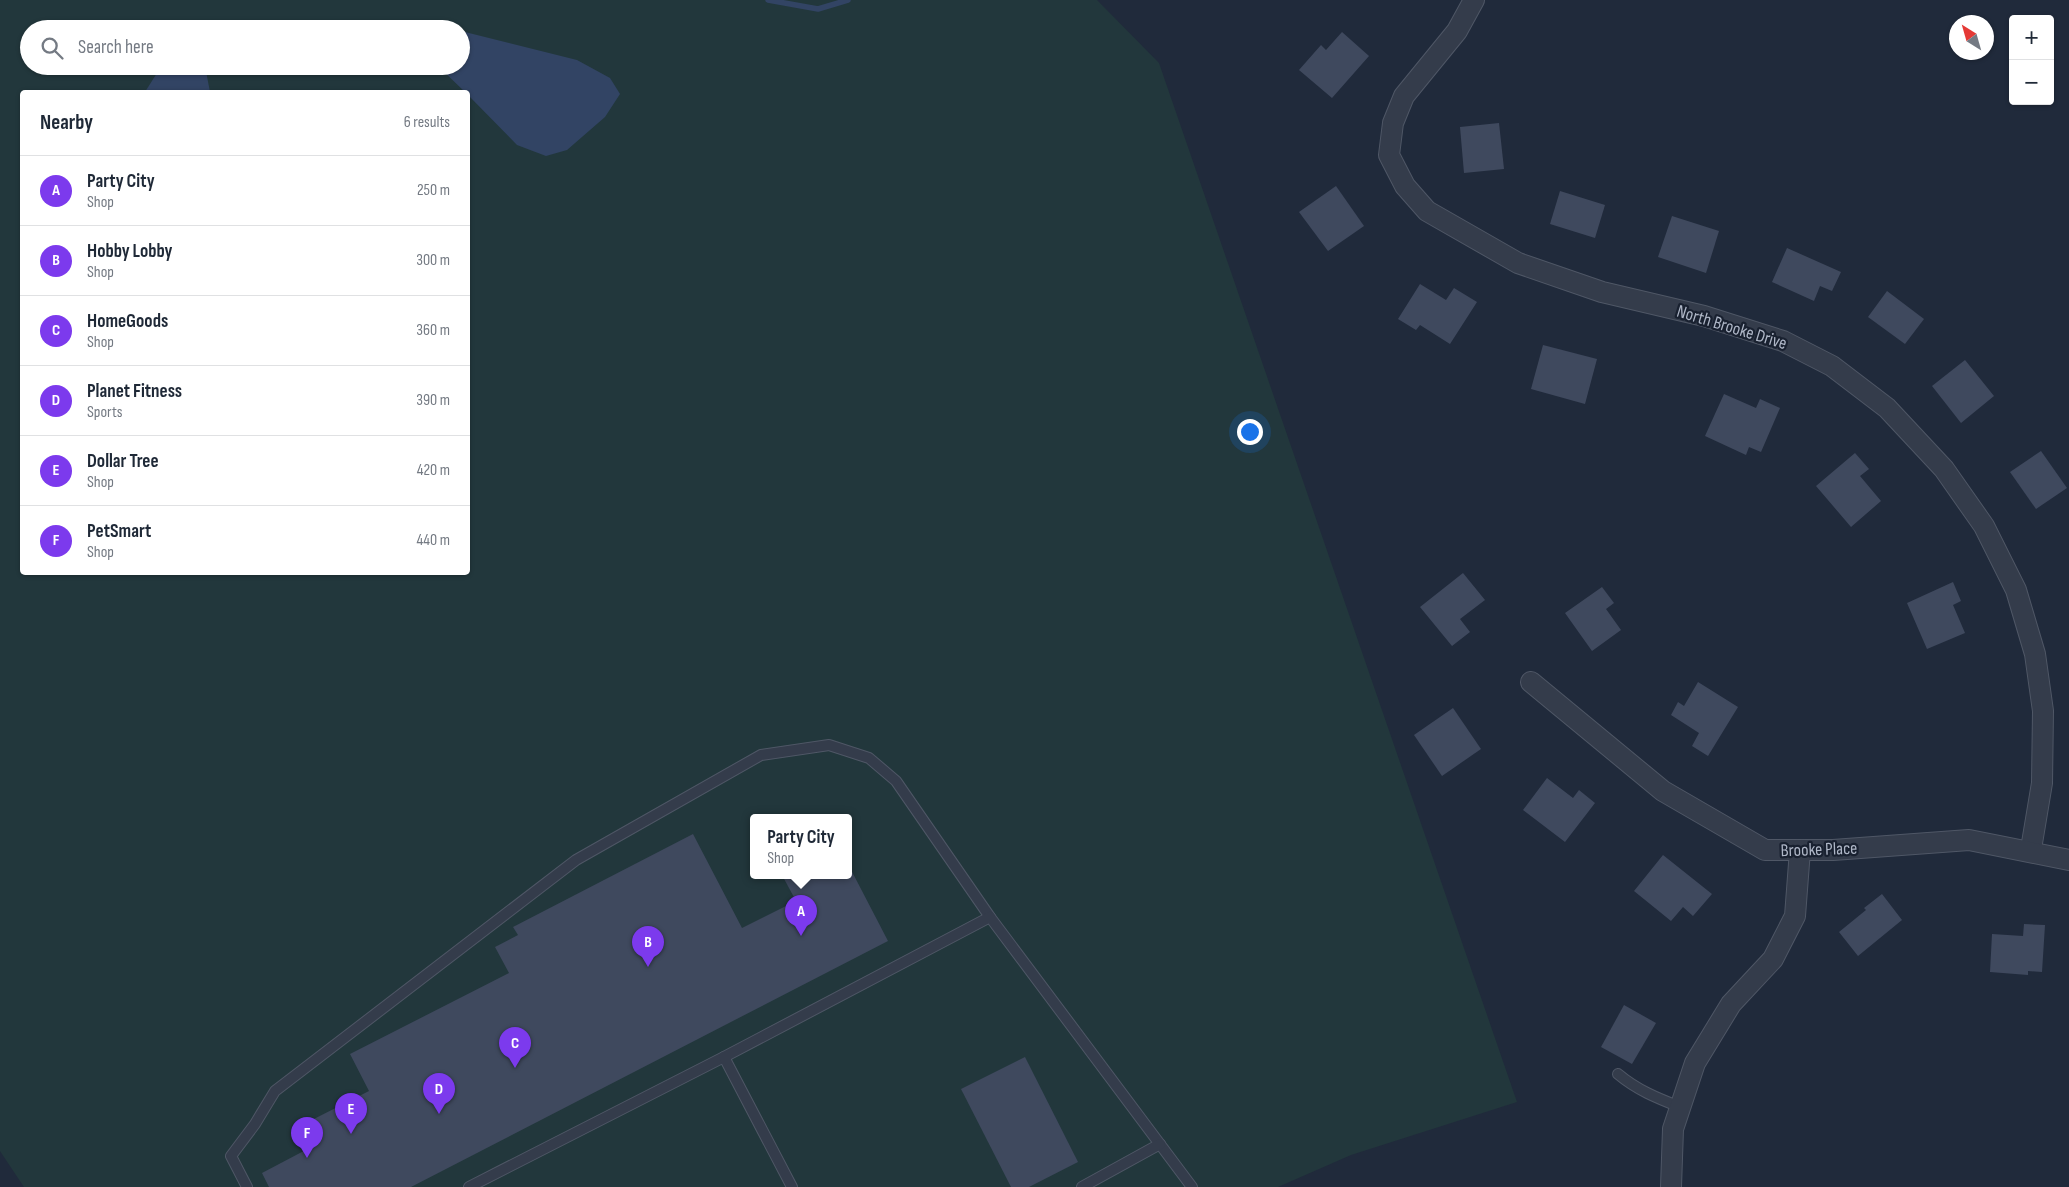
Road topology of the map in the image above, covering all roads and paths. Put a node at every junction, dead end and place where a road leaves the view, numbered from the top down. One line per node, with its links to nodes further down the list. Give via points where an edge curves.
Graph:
1 (1474, 0): 4 (street, North Brooke Drive, via 1458,31 1404,96 1393,123 1389,155 1404,186 1427,211 1518,263 1602,292 1704,316 1783,341 1832,366 1893,415 1944,469 1984,526 2016,590 2035,654 2043,711 2042,783)
2 (1531, 682): 3 (street, Brooke Place, via 1663,791 1766,850)
3 (1800, 850): 4 (street, Brooke Place, via 1970,840); 9 (street, via 1795,916 1773,959 1731,1004 1694,1063)
4 (2029, 851): 5 (street, Brooke Place)
5 (2069, 860)
6 (990, 918): 7 (lane); 10 (lane); 11 (lane, via 896,781 869,758 829,745 761,755 576,860 275,1091 256,1124 231,1156)
7 (724, 1057): 12 (lane); 13 (lane)
8 (1618, 1074): 9 (lane, via 1633,1087)
9 (1680, 1107): 16 (street, via 1673,1129)
10 (1160, 1144): 14 (lane); 15 (lane)
11 (247, 1187)
12 (469, 1187)
13 (792, 1187)
14 (1082, 1187)
15 (1192, 1187)
16 (1671, 1187)

